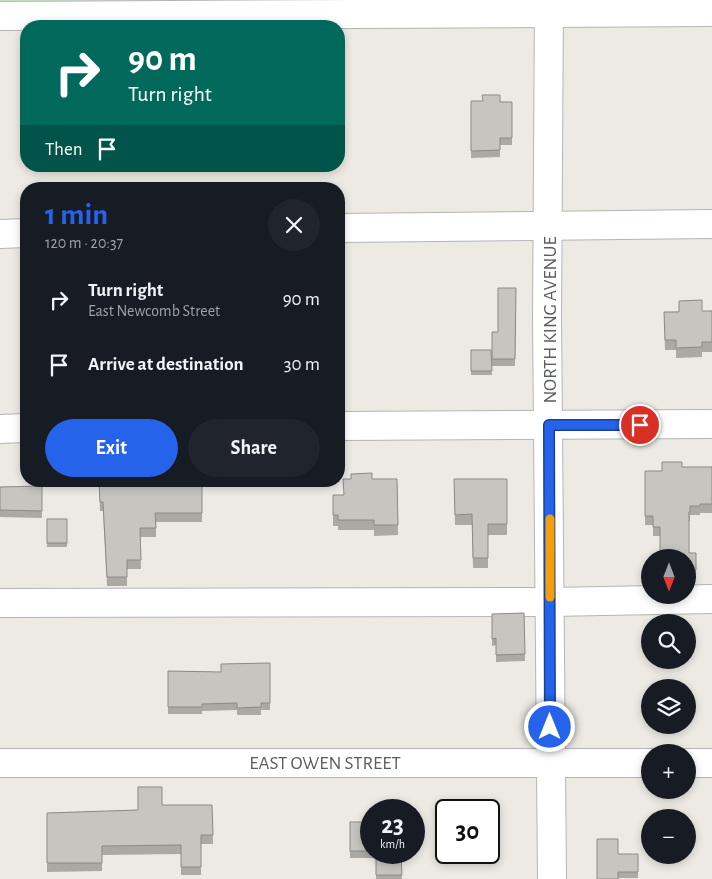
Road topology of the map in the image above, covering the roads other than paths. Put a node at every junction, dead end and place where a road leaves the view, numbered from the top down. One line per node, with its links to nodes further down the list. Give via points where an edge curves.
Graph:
1 (549, 7): 2 (street); 3 (street); 4 (street, NORTH KING AVENUE)
2 (712, 12)
3 (0, 16)
4 (548, 224): 5 (street); 6 (street); 10 (street, NORTH KING AVENUE)
5 (712, 224)
6 (345, 228)
7 (20, 233): 8 (street)
8 (0, 234)
9 (712, 424): 10 (street)
10 (549, 425): 11 (street); 15 (street, NORTH KING AVENUE)
11 (345, 426)
12 (20, 428): 13 (street)
13 (0, 429)
14 (712, 599): 15 (street)
15 (550, 602): 16 (street); 17 (street, NORTH KING AVENUE)
16 (0, 603)
17 (550, 762): 18 (street, EAST OWEN STREET); 19 (street, EAST OWEN STREET); 22 (street, NORTH KING AVENUE)
18 (0, 763)
19 (641, 763)
20 (696, 763): 21 (street)
21 (712, 763)
22 (552, 879)

